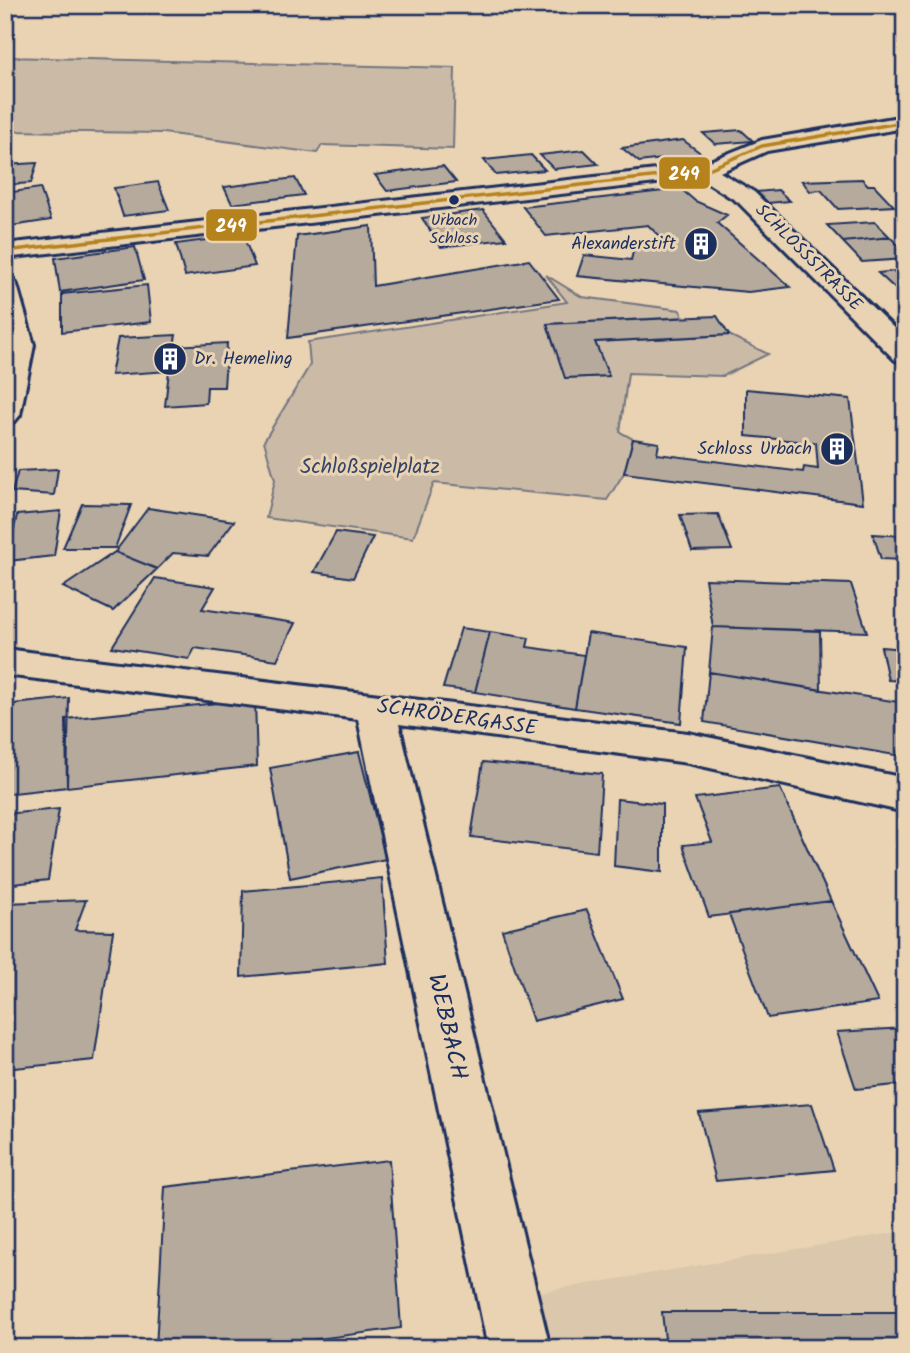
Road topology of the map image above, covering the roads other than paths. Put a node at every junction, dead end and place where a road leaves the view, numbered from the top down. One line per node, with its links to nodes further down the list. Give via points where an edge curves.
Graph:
1 (905, 122): 2 (street, via 762,146)
2 (704, 171): 3 (street); 5 (street, SCHLOSSSTRASSE, via 746,197)
3 (5, 251)
4 (5, 285): 6 (street, via 21,345)
5 (905, 354)
6 (5, 415)
7 (5, 662): 8 (street, SCHRÖDERGASSE)
8 (375, 707): 9 (street, SCHRÖDERGASSE, via 688,748); 10 (street, WEBBACH)
9 (905, 796)
10 (519, 1348)

